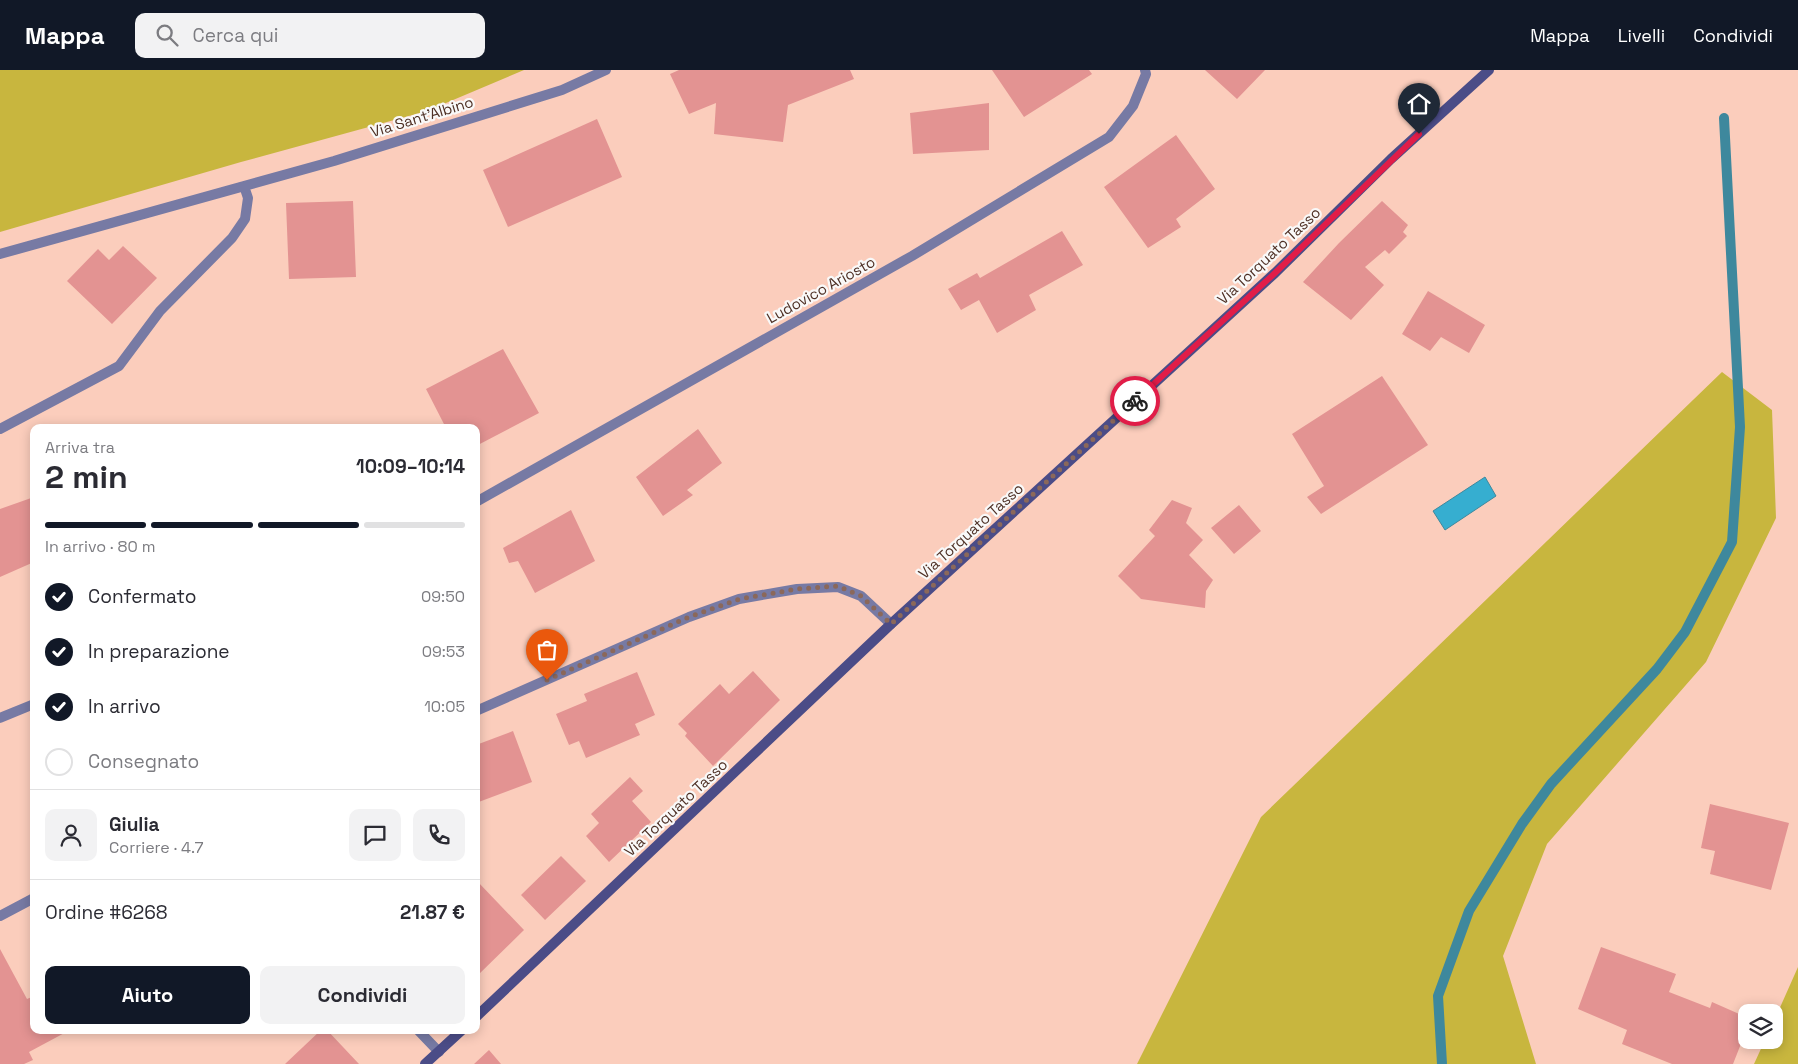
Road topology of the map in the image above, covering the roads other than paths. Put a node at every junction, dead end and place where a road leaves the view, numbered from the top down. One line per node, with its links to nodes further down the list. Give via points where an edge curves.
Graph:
1 (606, 70): 4 (street, Via Sant'Albino, via 562,90)
2 (1145, 70): 7 (street, Ludovico Ariosto, via 1133,106 1109,137 912,256)
3 (1489, 70): 8 (street, Via Torquato Tasso, via 1391,159 1275,273)
4 (244, 186): 5 (street, Via Sant'Albino); 6 (street, via 248,198 245,219 232,238 160,310 119,366)
5 (0, 254)
6 (0, 428)
7 (480, 500)
8 (891, 624): 10 (street, via 861,596 838,586 740,599 689,617); 14 (street, Via Torquato Tasso)
9 (30, 706): 11 (street)
10 (480, 709)
11 (0, 718)
12 (30, 900): 13 (street)
13 (0, 916)
14 (480, 1013)
15 (422, 1034): 17 (street)
16 (458, 1034): 17 (street)
17 (439, 1052): 18 (street)
18 (425, 1064)

